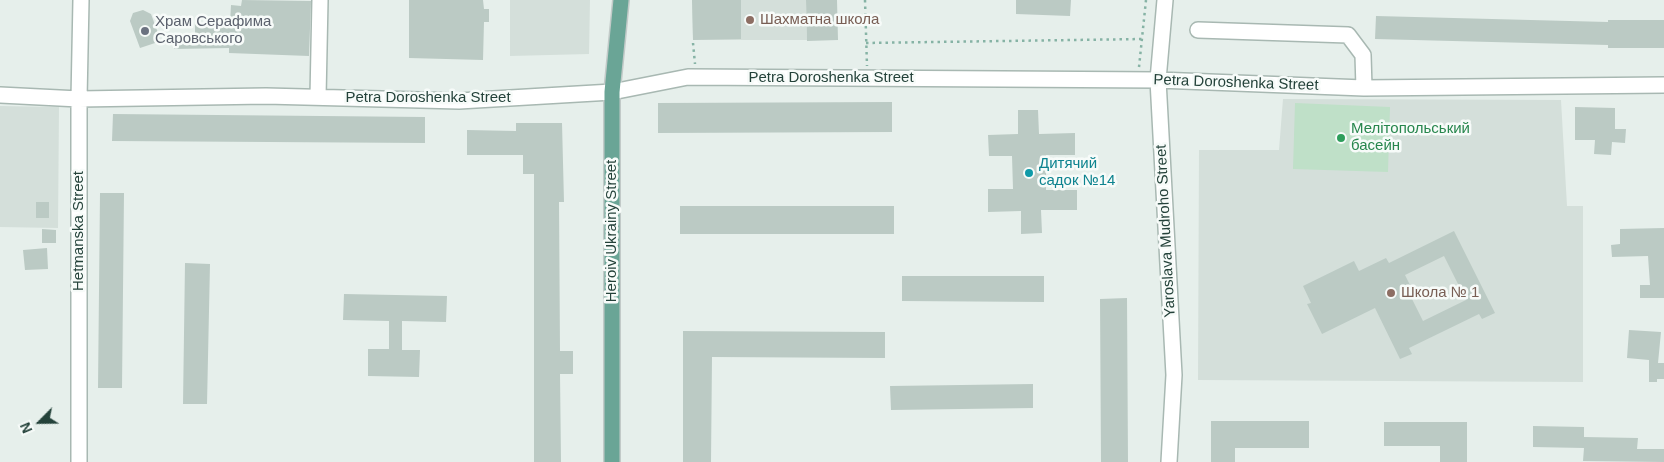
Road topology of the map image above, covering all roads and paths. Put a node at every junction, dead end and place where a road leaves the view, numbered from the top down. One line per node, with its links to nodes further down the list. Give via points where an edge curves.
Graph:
1 (81, 0): 20 (street, Hetmanska Street)
2 (320, 0): 19 (street)
3 (621, 0): 17 (main road, Heroiv Ukrainy Street)
4 (865, 0): 10 (path)
5 (1146, 0): 8 (path)
6 (1165, 0): 14 (street, Yaroslava Mudroho Street)
7 (1198, 30): 16 (street, via 1348,35 1363,55)
8 (1142, 40): 10 (path); 13 (path)
9 (692, 43): 11 (path)
10 (866, 43): 12 (path)
11 (695, 64)
12 (867, 66)
13 (1138, 68)
14 (1158, 80): 16 (street, Petra Doroshenka Street); 17 (street, Petra Doroshenka Street, via 688,77); 23 (street, Yaroslava Mudroho Street, via 1174,388)
15 (1664, 85): 16 (street, Petra Doroshenka Street)
16 (1364, 88)
17 (612, 92): 19 (street, Petra Doroshenka Street, via 459,101); 22 (main road, Heroiv Ukrainy Street)
18 (0, 95): 20 (street, Petra Doroshenka Street)
19 (318, 97): 20 (street, Petra Doroshenka Street)
20 (79, 99): 21 (street, Hetmanska Street)
21 (79, 462)
22 (612, 462)
23 (1169, 462)

